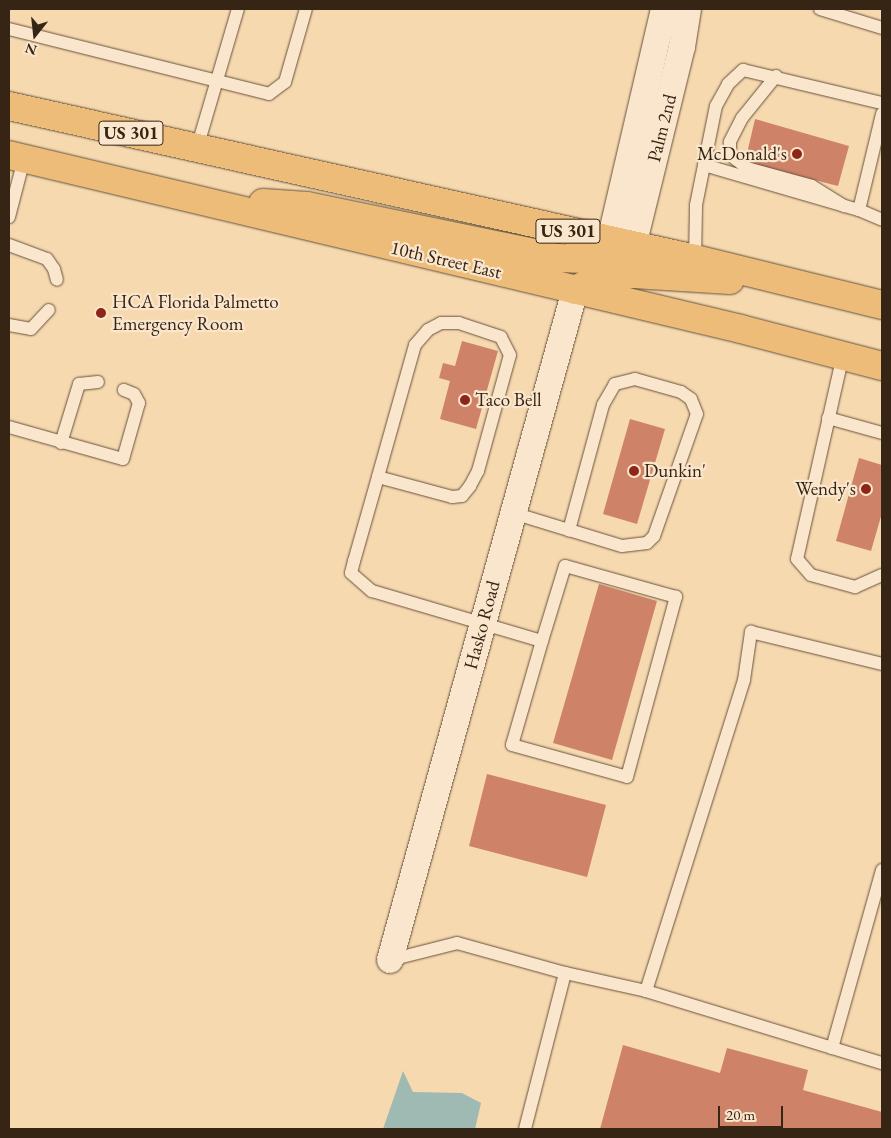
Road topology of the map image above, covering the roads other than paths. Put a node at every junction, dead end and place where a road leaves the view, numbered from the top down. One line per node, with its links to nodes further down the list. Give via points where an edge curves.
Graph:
1 (238, 9): 9 (lane)
2 (306, 9): 9 (lane, via 285,82 269,94)
3 (664, 9): 21 (street, Palm 2nd)
4 (688, 9): 21 (street, Palm 2nd, via 682,47)
5 (820, 9): 6 (lane)
6 (882, 28)
7 (9, 29): 9 (lane)
8 (776, 76): 10 (lane); 15 (lane, via 743,70 728,84 716,106); 17 (lane, via 742,118 730,142 730,155 747,168 812,186)
9 (216, 80): 13 (lane)
10 (882, 103)
11 (9, 106): 13 (main road, US 301)
12 (882, 114): 18 (lane)
13 (197, 148): 21 (main road, US 301)
14 (16, 157): 16 (main road, 10th Street East / US 301); 19 (lane)
15 (704, 165): 17 (lane); 23 (lane, via 696,205)
16 (172, 195): 21 (main road, via 307,206 557,258 592,259); 26 (main road, 10th Street East / US 301)
17 (844, 206): 18 (lane)
18 (859, 210): 20 (lane)
19 (9, 217)
20 (882, 220)
21 (622, 243): 23 (main road, US 301)
22 (9, 245): 24 (lane, via 47,259)
23 (695, 259): 25 (main road, US 301)
24 (57, 280)
25 (809, 286): 26 (main road, via 634,274 597,279); 27 (main road, US 301)
26 (575, 290): 30 (main road, 10th Street East / US 301); 39 (street, Hasko Road)
27 (882, 305)
28 (49, 310): 29 (lane, via 31,329)
29 (9, 325)
30 (843, 355): 31 (main road, 10th Street East / US 301); 34 (lane)
31 (882, 366)
32 (98, 382): 37 (lane, via 79,384)
33 (124, 390): 37 (lane, via 134,394 139,403 123,459)
34 (828, 418): 36 (lane); 41 (lane, via 797,559 811,575 855,587)
35 (9, 427): 37 (lane)
36 (882, 433)
37 (61, 443)
38 (378, 477): 38 (lane, via 415,345 428,330 441,324 459,322 501,337 510,355 478,471 462,496 452,497); 42 (lane, via 351,573 372,592)
39 (513, 513): 40 (lane); 42 (street, Hasko Road)
40 (569, 530): 40 (lane, via 622,546 638,546 654,536 696,414 691,400 681,392 635,379 615,384 603,405)
41 (882, 575)
42 (483, 622): 43 (lane); 46 (street, Hasko Road)
43 (542, 641): 43 (lane, via 512,745 628,776 676,597 565,566)
44 (882, 664): 48 (lane, via 751,632 744,680)
45 (882, 870): 49 (lane)
46 (390, 960): 47 (lane, via 457,943)
47 (565, 973): 48 (lane); 51 (lane)
48 (646, 991): 49 (lane)
49 (832, 1048): 50 (lane)
50 (882, 1063)
51 (525, 1129)

